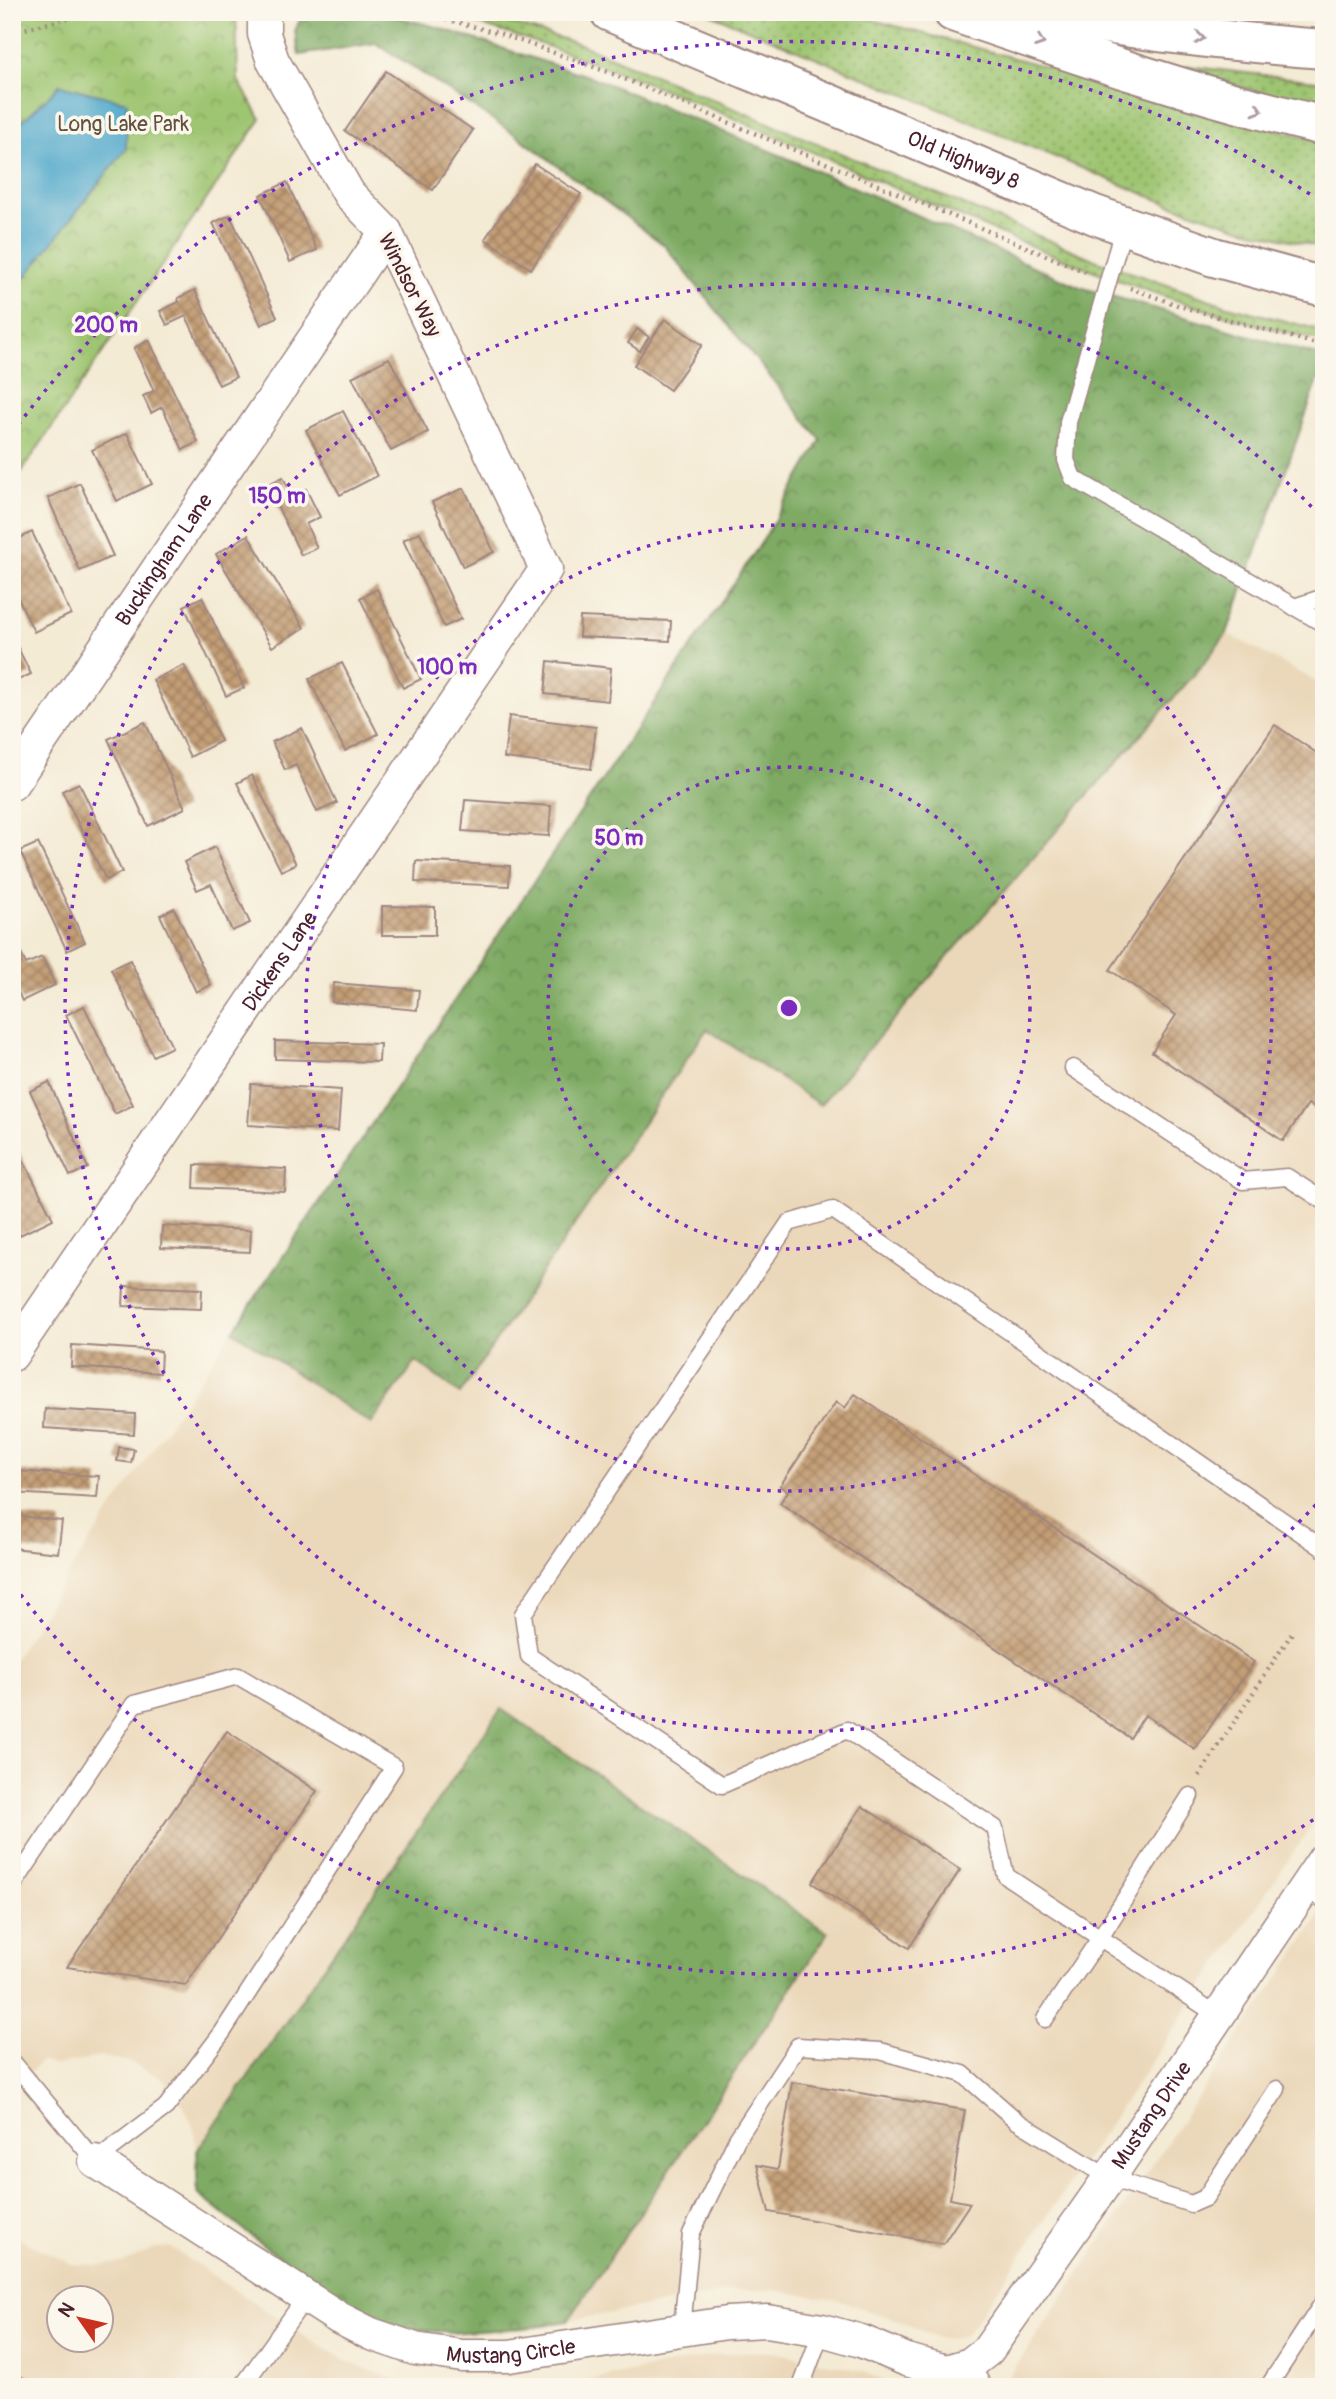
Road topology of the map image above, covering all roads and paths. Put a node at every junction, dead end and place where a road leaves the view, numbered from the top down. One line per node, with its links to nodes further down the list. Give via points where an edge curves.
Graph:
1 (94, 12): 7 (path)
2 (264, 12): 11 (street, Windsor Way, via 264,34 273,61 349,194)
3 (419, 12): 12 (path, via 501,34 608,72)
4 (610, 12): 10 (main road, Old Highway 8)
5 (953, 12): 9 (main road, one-way to 9, via 1093,60)
6 (1036, 12): 8 (main road, one-way to 8, via 1109,26)
7 (12, 32)
8 (1324, 49)
9 (1324, 127)
10 (1124, 226): 12 (lane); 13 (main road, Old Highway 8)
11 (386, 232): 15 (street, Windsor Way); 19 (street, Buckingham Lane)
12 (1107, 280): 14 (path, via 1183,307); 17 (lane, via 1068,422 1066,460 1073,478)
13 (1324, 287)
14 (1324, 346)
15 (546, 569): 22 (street, Dickens Lane)
16 (1324, 597): 17 (lane)
17 (1294, 607): 18 (lane)
18 (1324, 624)
19 (12, 784)
20 (1073, 1068): 21 (lane, via 1243,1181 1287,1177)
21 (1324, 1201)
22 (12, 1355)
23 (1324, 1549): 29 (lane, via 833,1210 789,1223 523,1614 529,1656 722,1785 847,1730 995,1828 1006,1876)
24 (1292, 1633): 25 (path, via 1201,1771)
25 (1190, 1796): 29 (lane)
26 (1324, 1859): 28 (street, Mustang Drive)
27 (12, 1887): 34 (lane, via 134,1704 238,1676 394,1767 222,2033 166,2107)
28 (1314, 1893): 30 (street, Mustang Drive)
29 (1100, 1938): 30 (lane); 31 (lane)
30 (1219, 2017): 35 (street, Mustang Drive)
31 (1045, 2019)
32 (12, 2061): 34 (lane)
33 (1277, 2089): 35 (lane, via 1205,2198 1191,2204)
34 (95, 2161): 36 (street, Mustang Circle)
35 (1109, 2178): 38 (lane, via 1017,2121 963,2074 880,2051 798,2046 737,2139 691,2234); 40 (street, Mustang Drive, via 988,2350)
36 (306, 2297): 38 (street, Mustang Circle, via 371,2334 415,2349 462,2356 509,2356); 41 (lane)
37 (1324, 2301): 43 (lane)
38 (682, 2329): 39 (street, Mustang Circle, via 767,2321)
39 (822, 2330): 40 (street, Mustang Circle, via 907,2360); 42 (lane)
40 (977, 2375)
41 (242, 2387)
42 (801, 2387)
43 (1268, 2387)

